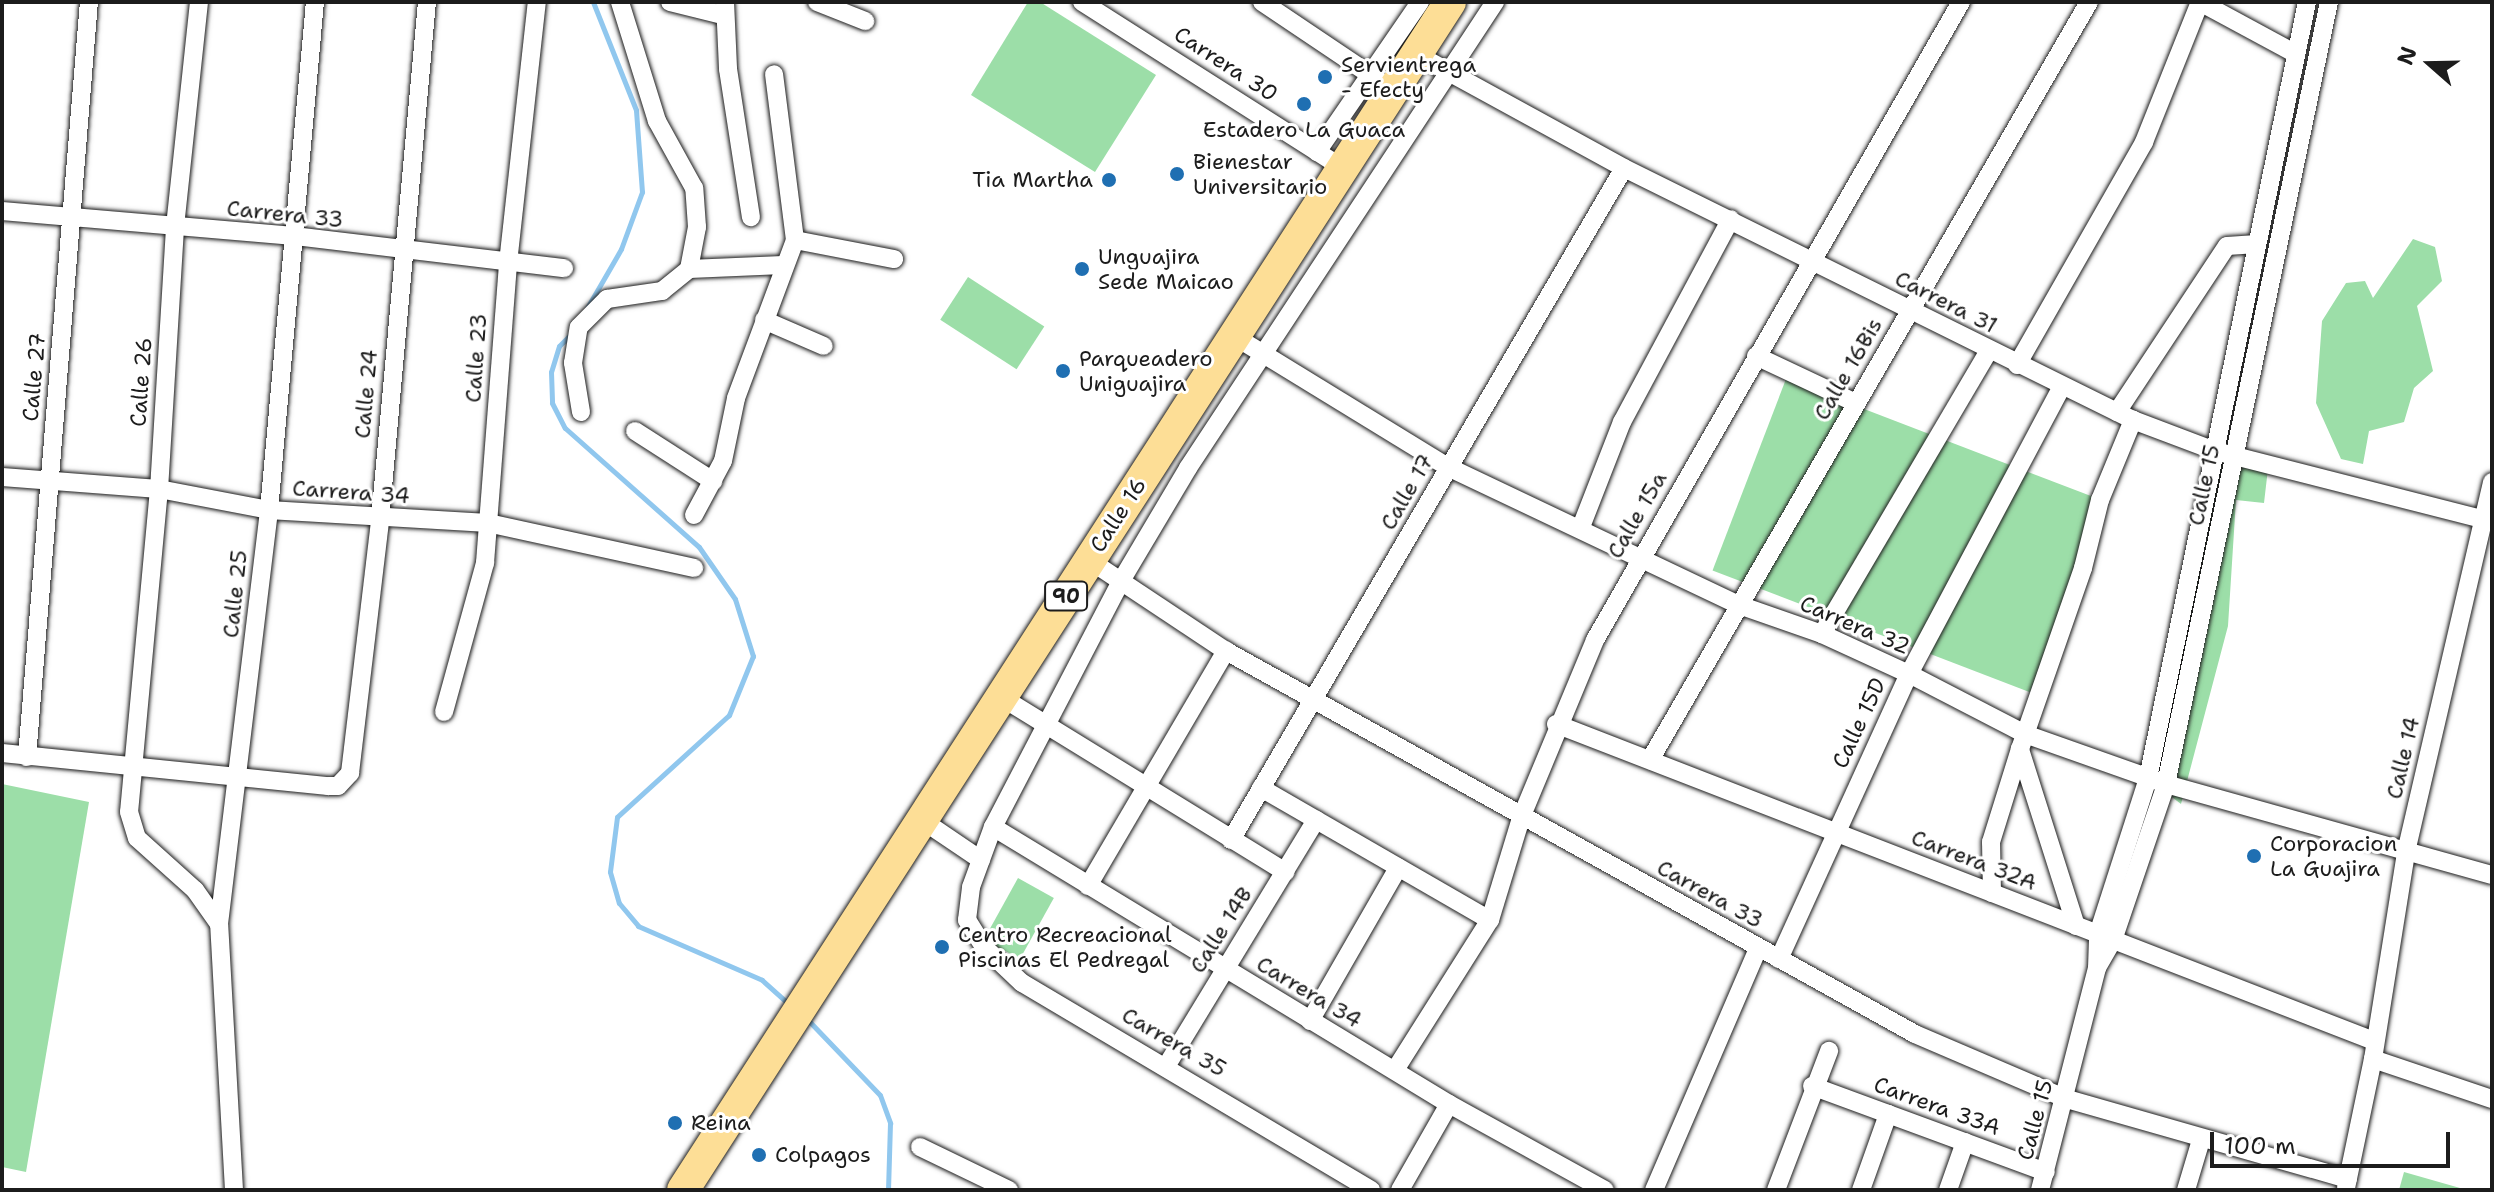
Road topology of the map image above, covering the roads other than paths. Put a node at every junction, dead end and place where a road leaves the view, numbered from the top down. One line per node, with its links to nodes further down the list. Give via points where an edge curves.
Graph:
1 (89, 2): 28 (street, Calle 27)
2 (199, 2): 31 (street, Calle 26)
3 (315, 2): 32 (street, Calle 25)
4 (427, 2): 35 (street, Calle 24)
5 (537, 2): 38 (street, Calle 23)
6 (620, 2): 41 (street, via 657,121 694,188 697,227)
7 (670, 2): 18 (street)
8 (817, 2): 19 (street)
9 (1082, 2): 25 (street, Carrera 30)
10 (1262, 2): 24 (street)
11 (1495, 2): 23 (street)
12 (1961, 2): 37 (street, Calle 15a)
13 (2089, 2): 42 (street, Calle 16Bis)
14 (2200, 2): 21 (street); 49 (street, via 2144,142)
15 (2307, 2): 21 (street, Calle 15)
16 (2329, 2): 56 (street, Calle 15)
17 (1434, 5): 20 (highway, Calle 16 / 90); 24 (street, Calle 16)
18 (724, 8): 29 (street)
19 (865, 21)
20 (1416, 54): 23 (street, Carrera 31); 24 (highway, Calle 16 / 90)
21 (2296, 54): 34 (street, Calle 15)
22 (774, 74): 33 (street)
23 (1451, 74): 26 (street, Carrera 31); 48 (street)
24 (1382, 83): 25 (highway, Calle 16 / 90)
25 (1330, 160): 44 (highway, Calle 16 / 90)
26 (1624, 168): 30 (street, Carrera 31); 57 (street, Calle 17)
27 (2, 211): 28 (street, Carrera 33)
28 (71, 216): 31 (street, Carrera 33); 59 (street, Calle 27)
29 (751, 217)
30 (1731, 219): 37 (street, Carrera 31); 68 (street, via 1622,422)
31 (175, 228): 32 (street, Carrera 33); 62 (street, Calle 26)
32 (294, 236): 35 (street, Carrera 33); 63 (street, Calle 25)
33 (795, 240): 36 (street); 39 (street)
34 (2257, 244): 53 (street, via 2227,246); 55 (street, Calle 15)
35 (403, 252): 38 (street, Carrera 33); 65 (street, Calle 24)
36 (894, 259)
37 (1811, 262): 42 (street, Carrera 31); 47 (street, Calle 15a)
38 (508, 263): 40 (street, Carrera 33); 67 (street, Calle 23)
39 (783, 265): 41 (street); 43 (street)
40 (564, 268)
41 (689, 269): 52 (street, via 662,291 607,299 579,327 573,363)
42 (1910, 311): 46 (street, Carrera 31); 51 (street, Calle 16Bis)
43 (764, 320): 45 (street); 60 (street)
44 (1234, 336): 48 (street, Carrera 32); 70 (highway, Calle 16 / 90)
45 (824, 346)
46 (1989, 350): 49 (street, Carrera 31); 74 (street)
47 (1756, 356): 51 (street); 69 (street, Calle 15a)
48 (1262, 357): 57 (street, Carrera 32); 72 (street)
49 (2017, 365): 50 (street, Carrera 31)
50 (2062, 386): 53 (street, Carrera 31); 76 (street, Calle 15D)
51 (1856, 403): 73 (street, Calle 16Bis)
52 (581, 412)
53 (2125, 416): 55 (street, Carrera 31); 82 (street, via 2083,568)
54 (635, 431): 60 (street)
55 (2215, 451): 56 (street, Carrera 31); 88 (street, Calle 15)
56 (2234, 456): 66 (street, Carrera 31); 88 (street, Calle 15)
57 (1448, 467): 68 (street, Carrera 32); 78 (street, Calle 17)
58 (2, 477): 59 (street, Carrera 34)
59 (50, 480): 62 (street, Carrera 34); 84 (street, Calle 27)
60 (713, 481): 64 (street)
61 (2492, 482): 66 (street, Calle 14)
62 (159, 489): 63 (street, Carrera 34); 86 (street, Calle 26)
63 (269, 510): 65 (street, Carrera 34); 87 (street, Calle 25)
64 (694, 515)
65 (380, 520): 67 (street, Carrera 34); 87 (street, Calle 24, via 350,773 338,786)
66 (2485, 520): 97 (street, Calle 14)
67 (488, 523): 71 (street, Carrera 34); 79 (street, Calle 23, via 478,600)
68 (1581, 527): 69 (street, Carrera 32)
69 (1639, 558): 73 (street, Carrera 32); 80 (street, Calle 15a)
70 (1089, 560): 72 (street, Carrera 33); 77 (highway, Calle 16 / 90)
71 (694, 568)
72 (1121, 581): 75 (street, Carrera 33); 81 (street)
73 (1739, 605): 74 (street, Carrera 32); 85 (street, Calle 16Bis)
74 (1822, 634): 76 (street, Carrera 32)
75 (1226, 651): 78 (street, Carrera 33); 89 (street)
76 (1909, 674): 82 (street, Carrera 32); 95 (street, Calle 15D)
77 (1001, 697): 81 (street); 92 (highway, Calle 16 / 90)
78 (1312, 700): 90 (street, Calle 17); 91 (street, Carrera 33)
79 (444, 712)
80 (1556, 724): 85 (street, Carrera 32A); 91 (street, Calle 15a)
81 (1044, 726): 89 (street); 94 (street)
82 (2022, 742): 88 (street, Carrera 32); 103 (street, via 1991,842); 106 (street)
83 (2, 753): 84 (street)
84 (27, 757): 86 (street)
85 (1650, 760): 95 (street, Carrera 32A)
86 (134, 766): 87 (street); 105 (street, Calle 26, via 129,812 137,838 195,890)
87 (239, 778): 105 (street, Calle 25)
88 (2157, 781): 97 (street, Carrera 32); 107 (street, Calle 15)
89 (1146, 788): 96 (street); 102 (street)
90 (1261, 788): 93 (street); 96 (street, Calle 17)
91 (1521, 818): 104 (street, Calle 15a); 108 (street, Carrera 33)
92 (922, 820): 98 (street); 127 (highway, Calle 16 / 90)
93 (1316, 820): 99 (street); 100 (street, Calle 14B)
94 (993, 827): 98 (street); 102 (street, Carrera 34)
95 (1834, 832): 103 (street, Carrera 32A); 109 (street, Calle 15D)
96 (1231, 840): 100 (street)
97 (2406, 852): 101 (street, Carrera 32); 112 (street, Calle 14)
98 (981, 860): 114 (street, Carrera 35, via 967,920 984,947 1022,983)
99 (1398, 868): 104 (street); 111 (street)
100 (1285, 872): 110 (street, Calle 14B)
101 (2492, 875)
102 (1088, 886): 110 (street, Carrera 34)
103 (1992, 893): 106 (street, Carrera 32A)
104 (1490, 920): 115 (street, Calle 15a)
105 (219, 924): 126 (street, Calle 25)
106 (2076, 926): 107 (street, Carrera 32A)
107 (2106, 937): 112 (street, Carrera 32A); 117 (street, Calle 15)
108 (1758, 948): 109 (street, Carrera 33); 132 (street)
109 (1779, 959): 117 (street, Carrera 33, via 1915,1034)
110 (1224, 969): 111 (street, Carrera 34); 114 (street, Calle 14B)
111 (1310, 1021): 115 (street, Carrera 34)
112 (2374, 1050): 118 (street, Carrera 32A); 125 (street, Calle 14)
113 (1829, 1051): 116 (street)
114 (1167, 1065): 129 (street, Carrera 35)
115 (1395, 1070): 119 (street, Carrera 34)
116 (1812, 1086): 120 (street, Carrera 33A); 133 (street)
117 (2067, 1099): 121 (street, Carrera 33); 124 (street, Calle 15)
118 (2492, 1099)
119 (1449, 1104): 130 (street); 131 (street, Carrera 34)
120 (1888, 1114): 122 (street, Carrera 33A); 134 (street)
121 (2201, 1140): 125 (street, Carrera 33); 137 (street)
122 (1965, 1142): 124 (street, Carrera 33A); 135 (street)
123 (920, 1147): 128 (street)
124 (2046, 1172): 136 (street, Calle 15)
125 (2347, 1184)
126 (234, 1190)
127 (683, 1190)
128 (1009, 1190)
129 (1371, 1190)
130 (1400, 1190)
131 (1605, 1190)
132 (1654, 1190)
133 (1776, 1190)
134 (1861, 1190)
135 (1948, 1190)
136 (2040, 1190)
137 (2186, 1190)

